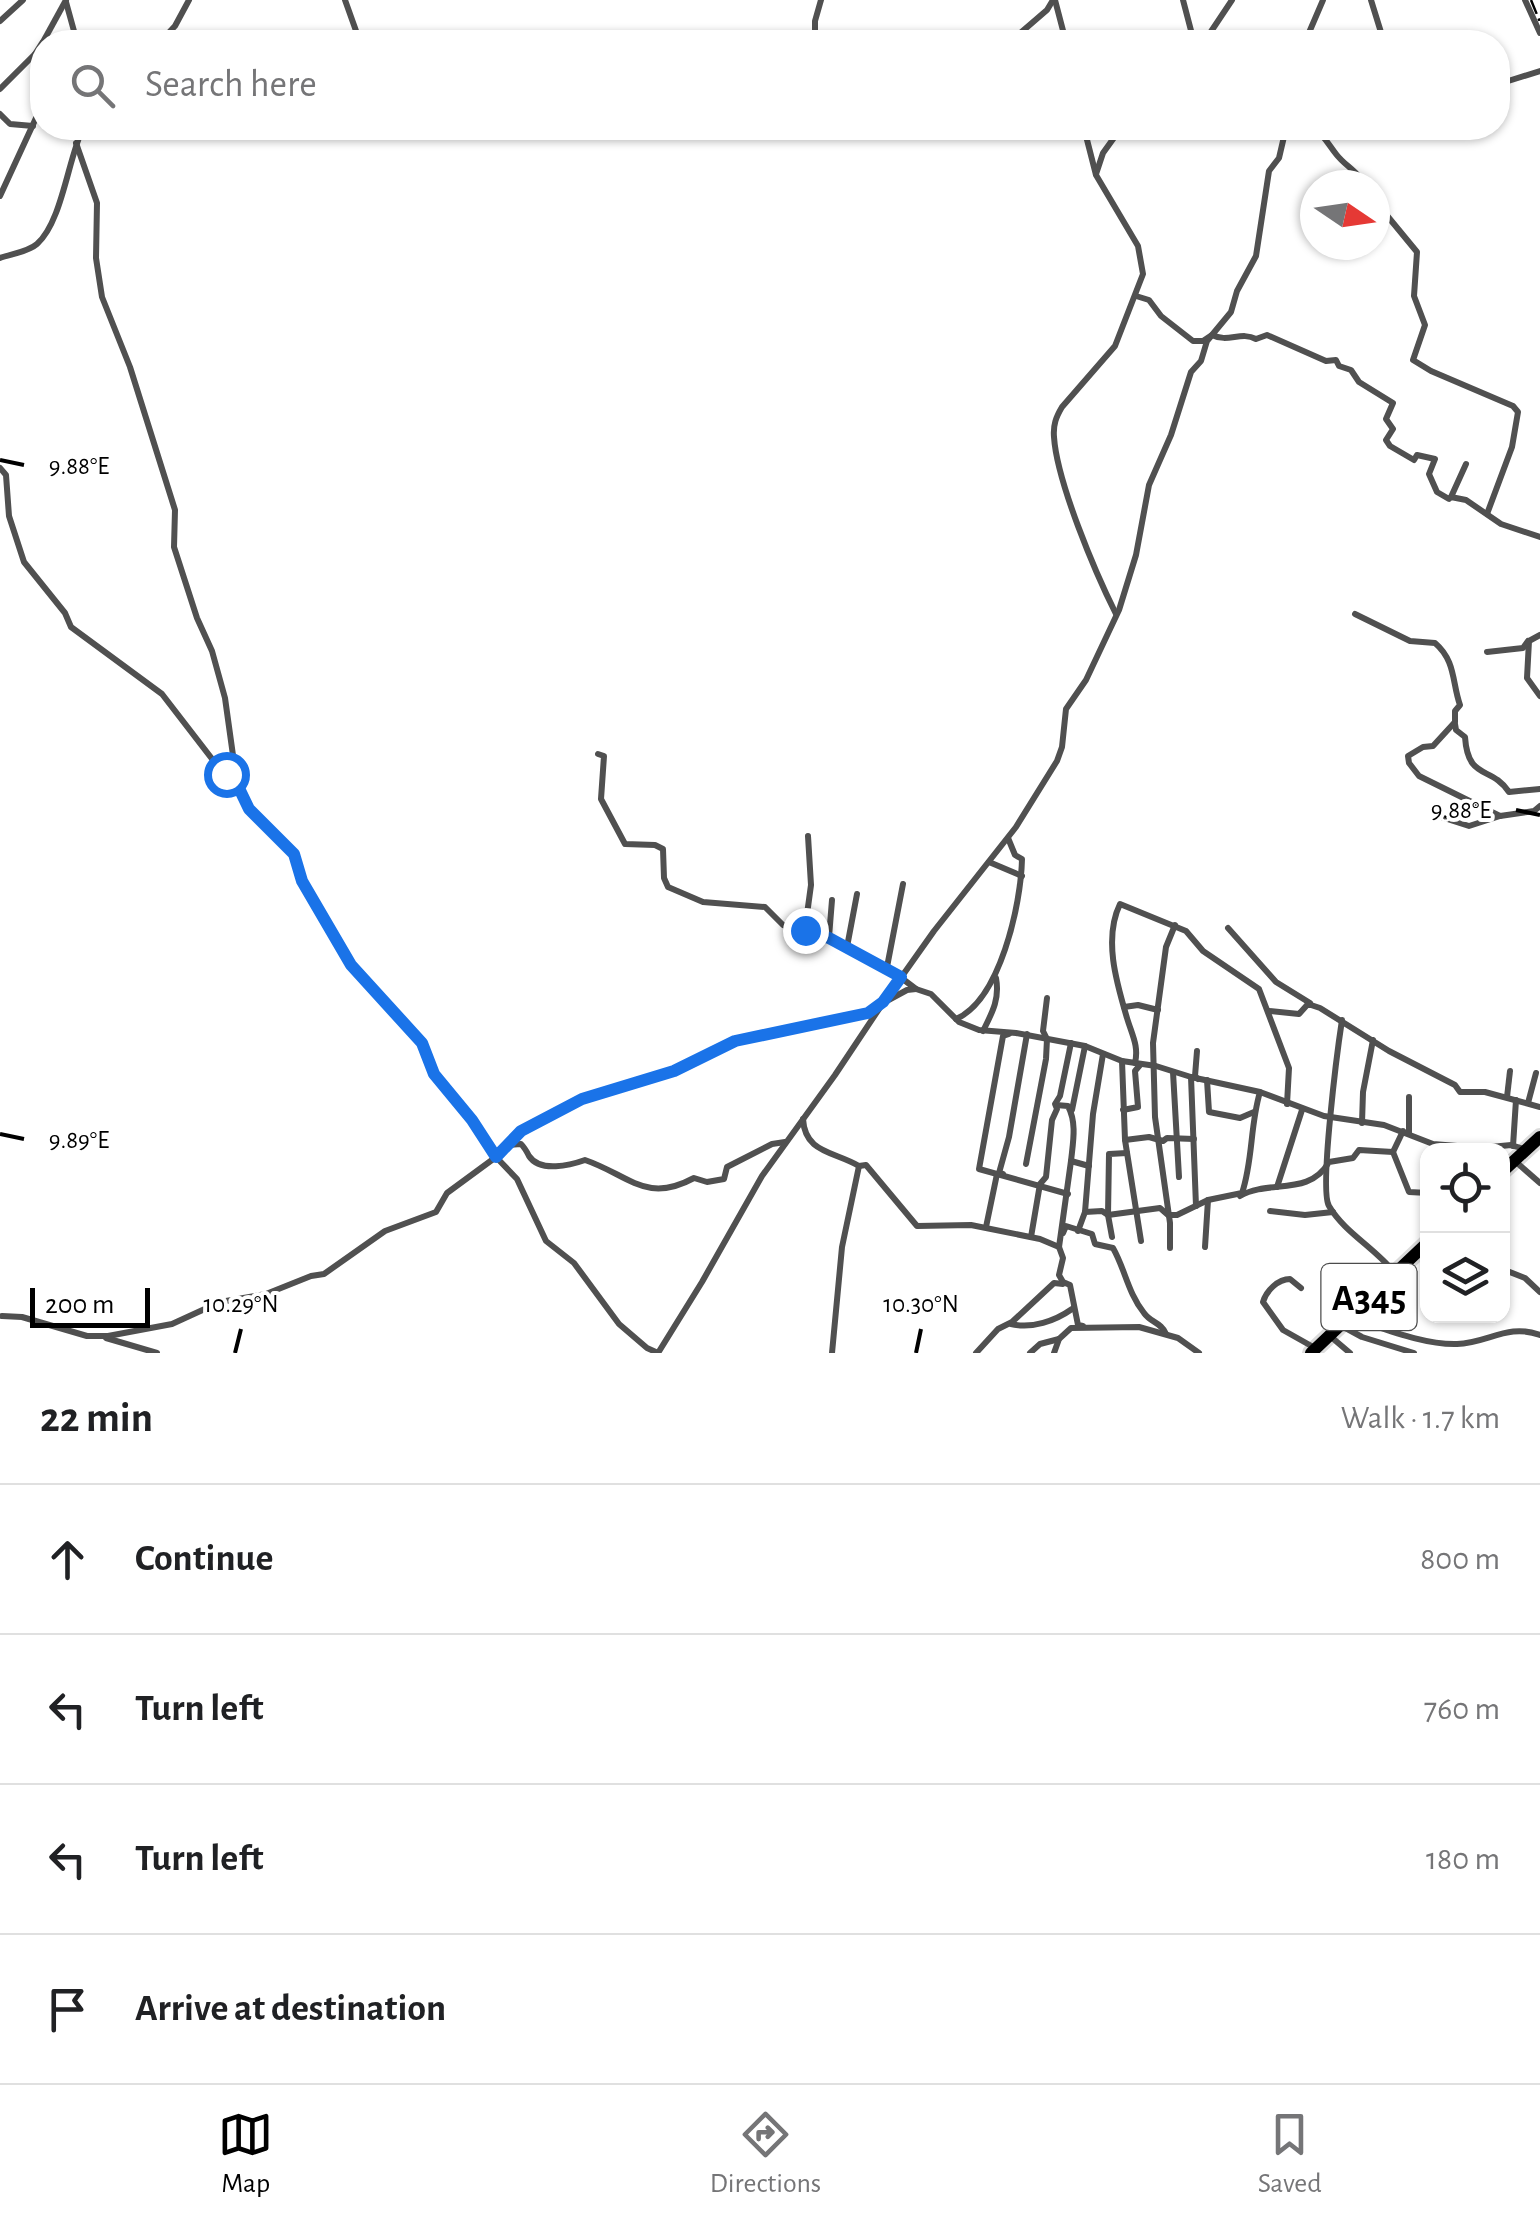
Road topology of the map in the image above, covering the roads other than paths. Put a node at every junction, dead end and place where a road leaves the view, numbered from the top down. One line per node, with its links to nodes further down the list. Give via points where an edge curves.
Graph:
1 (23, 0): 12 (street)
2 (66, 0): 13 (street); 14 (street)
3 (189, 0): 15 (street)
4 (345, 0): 16 (street)
5 (820, 0): 17 (street)
6 (1054, 0): 18 (street); 19 (street)
7 (1183, 0): 20 (street)
8 (1232, 0): 21 (street)
9 (1322, 0): 22 (street)
10 (1371, 0): 23 (street)
11 (1526, 0): 24 (street)
12 (0, 21)
13 (50, 30)
14 (74, 30)
15 (171, 30)
16 (356, 30)
17 (814, 30)
18 (1023, 30)
19 (1063, 30)
20 (1191, 30)
21 (1209, 30)
22 (1310, 30)
23 (1380, 30)
24 (1540, 34)
25 (30, 60): 28 (street)
26 (1540, 72): 27 (street)
27 (1510, 81)
28 (0, 89)
29 (0, 114): 30 (street, via 10,124)
30 (30, 126)
31 (30, 132): 40 (street)
32 (78, 140): 37 (street)
33 (1087, 140): 39 (street)
34 (1113, 140): 39 (street)
35 (1283, 140): 44 (street, via 1269,171 1256,256 1232,312)
36 (1326, 140): 38 (street)
37 (76, 143): 42 (street, via 61,204 40,242); 58 (street, via 97,202 102,297 175,510 174,547 225,698)
38 (1351, 170)
39 (1096, 174): 43 (street, via 1138,246 1142,274)
40 (0, 196)
41 (1390, 219): 48 (street, via 1417,252 1414,296 1426,324 1413,360 1517,408 1512,448)
42 (0, 258)
43 (1136, 296): 44 (street, via 1193,341); 50 (street, via 1115,346 1062,407 1054,430 1074,511)
44 (1212, 335): 47 (street, via 1268,336 1351,370 1394,404 1386,420 1393,429 1390,446 1414,460 1434,458 1432,486); 50 (street, via 1154,471)
45 (1466, 464): 47 (street)
46 (0, 468): 58 (street, via 30,573 75,631 162,694)
47 (1451, 497): 48 (street)
48 (1487, 514): 49 (street)
49 (1540, 537)
50 (1116, 614): 64 (street, via 1066,710 1056,761)
51 (1355, 614): 56 (street, via 1410,641 1440,646 1456,676)
52 (1540, 635): 53 (street)
53 (1529, 640): 54 (street, via 1522,648); 55 (street, via 1527,678)
54 (1486, 652)
55 (1540, 696)
56 (1455, 722): 59 (street, via 1480,772 1509,792); 61 (street, via 1433,746 1408,756 1409,763 1423,778)
57 (598, 754): 72 (street, via 604,756 603,806 624,844 663,849 668,887 703,902 764,907 783,925)
58 (237, 784): 133 (street, via 249,809 294,854 302,881 351,965 422,1043 434,1074)
59 (1540, 789)
60 (1540, 806): 61 (street)
61 (1500, 816): 62 (street, via 1469,826)
62 (1441, 818)
63 (808, 836): 72 (street)
64 (1008, 838): 65 (street); 66 (street, via 1022,859)
65 (989, 862): 66 (street); 76 (street)
66 (1022, 876): 77 (street)
67 (904, 884): 75 (street)
68 (857, 894): 74 (street)
69 (832, 900): 73 (street)
70 (1175, 925): 81 (street, via 1119,906 1111,941); 83 (street); 84 (street, via 1258,988)
71 (1228, 928): 82 (street, via 1276,982)
72 (805, 930): 73 (street)
73 (829, 938): 74 (street)
74 (847, 946): 75 (street)
75 (887, 967): 76 (street)
76 (901, 977): 78 (street); 80 (street)
77 (995, 977): 85 (street, via 969,1013); 87 (street, via 994,1010)
78 (916, 989): 80 (street); 85 (street, via 931,994)
79 (1047, 998): 90 (street)
80 (883, 1002): 116 (street); 127 (street, via 850,1018 735,1041 674,1071 582,1099)
81 (1124, 1007): 83 (street); 97 (street)
82 (1320, 1008): 84 (street); 86 (street)
83 (1158, 1010): 98 (street)
84 (1269, 1012): 110 (street, via 1290,1068)
85 (955, 1019): 87 (street)
86 (1342, 1020): 91 (street); 117 (street)
87 (983, 1031): 88 (street)
88 (1013, 1032): 89 (street); 141 (street, via 1003,1036 979,1158 979,1169)
89 (1027, 1034): 90 (street); 143 (street, via 999,1168)
90 (1047, 1039): 92 (street); 138 (street)
91 (1373, 1040): 106 (street, via 1460,1092); 118 (street)
92 (1071, 1042): 93 (street); 109 (street)
93 (1085, 1046): 95 (street); 114 (street)
94 (1197, 1051): 102 (street)
95 (1103, 1054): 96 (street); 140 (street)
96 (1122, 1061): 97 (street); 112 (street)
97 (1138, 1064): 98 (street); 112 (street, via 1138,1107)
98 (1156, 1066): 100 (street); 120 (street)
99 (1510, 1071): 106 (street)
100 (1174, 1072): 102 (street); 122 (street)
101 (1536, 1074): 108 (street)
102 (1194, 1078): 103 (street); 123 (street)
103 (1207, 1080): 104 (street); 115 (street, via 1208,1112 1240,1118)
104 (1260, 1092): 110 (street); 115 (street)
105 (1409, 1097): 119 (street)
106 (1506, 1098): 107 (street)
107 (1516, 1100): 108 (street); 132 (street)
108 (1528, 1103): 111 (street)
109 (1054, 1104): 114 (street); 144 (street)
110 (1286, 1104): 113 (street)
111 (1540, 1107)
112 (1123, 1110): 121 (street)
113 (1302, 1110): 117 (street); 146 (street)
114 (1072, 1111): 135 (street)
115 (1254, 1112): 128 (street)
116 (803, 1117): 125 (street); 139 (street, via 811,1144)
117 (1332, 1118): 118 (street); 136 (street)
118 (1362, 1123): 119 (street)
119 (1406, 1132): 126 (street); 129 (street)
120 (1159, 1139): 121 (street); 122 (street); 158 (street)
121 (1125, 1140): 130 (street)
122 (1176, 1140): 123 (street); 142 (street)
123 (1194, 1140): 152 (street)
124 (1540, 1140): 132 (highway)
125 (786, 1142): 127 (street, via 727,1168 724,1179 694,1178 669,1188 633,1184 586,1160 545,1164 522,1144); 187 (street)
126 (1432, 1143)
127 (506, 1145): 133 (street)
128 (1249, 1152): 147 (street); 151 (street, via 1242,1192)
129 (1393, 1152): 136 (street, via 1359,1150 1353,1158); 148 (street, via 1409,1192)
130 (1127, 1153): 153 (street); 157 (street, via 1109,1154)
131 (1510, 1153): 132 (street)
132 (1517, 1153): 137 (highway); 145 (street)
133 (496, 1157): 182 (street, via 451,1188 436,1212 385,1231 329,1273 220,1302 172,1324); 187 (street, via 516,1179 546,1241 574,1263 620,1324)
134 (1000, 1161): 141 (street)
135 (1070, 1161): 140 (street); 149 (street)
136 (1328, 1162): 146 (street, via 1302,1185); 156 (street, via 1326,1200)
137 (1510, 1162)
138 (1026, 1164)
139 (859, 1166): 159 (street, via 869,1168 917,1226); 188 (street, via 842,1247)
140 (1089, 1166): 155 (street)
141 (996, 1174): 143 (street); 159 (street)
142 (1179, 1177)
143 (1019, 1179): 144 (street)
144 (1040, 1184): 149 (street); 162 (street)
145 (1540, 1184)
146 (1277, 1187): 147 (street)
147 (1246, 1192): 151 (street)
148 (1420, 1193)
149 (1068, 1194): 161 (street)
150 (1208, 1200): 151 (street); 152 (street); 167 (street)
151 (1218, 1200)
152 (1196, 1206): 158 (street)
153 (1135, 1210): 157 (street); 158 (street, via 1160,1208); 165 (street)
154 (1270, 1211): 156 (street)
155 (1086, 1212): 157 (street); 160 (street)
156 (1334, 1212): 170 (street)
157 (1108, 1215): 163 (street)
158 (1169, 1219): 168 (street)
159 (986, 1227): 162 (street)
160 (1078, 1232): 161 (street, via 1066,1226); 180 (street, via 1113,1248 1128,1290)
161 (1061, 1236): 164 (street); 166 (street)
162 (1031, 1237): 164 (street)
163 (1112, 1237)
164 (1050, 1242): 166 (street)
165 (1141, 1242)
166 (1059, 1247): 172 (street, via 1059,1275)
167 (1205, 1247)
168 (1170, 1248)
169 (1420, 1250): 170 (highway, A345)
170 (1395, 1273): 178 (highway, A345)
171 (1510, 1273): 174 (street)
172 (1070, 1284): 175 (street); 177 (street, via 1054,1283)
173 (1301, 1288): 185 (street, via 1284,1279 1262,1302 1283,1330)
174 (1540, 1292)
175 (1072, 1309): 177 (street, via 1051,1320); 179 (street)
176 (2, 1316): 182 (street)
177 (1010, 1324): 189 (street)
178 (1338, 1325): 184 (street); 185 (highway, A345); 193 (street); 194 (street)
179 (1083, 1326): 180 (street); 183 (street)
180 (1166, 1334): 192 (street)
181 (1540, 1334): 184 (street, via 1506,1330)
182 (100, 1336): 186 (street)
183 (1059, 1339): 190 (street); 191 (street)
184 (1462, 1343): 195 (street)
185 (1313, 1351)
186 (157, 1353)
187 (658, 1353)
188 (832, 1353)
189 (976, 1353)
190 (1030, 1353)
191 (1054, 1353)
192 (1199, 1353)
193 (1350, 1353)
194 (1414, 1353)
195 (1462, 1353)

